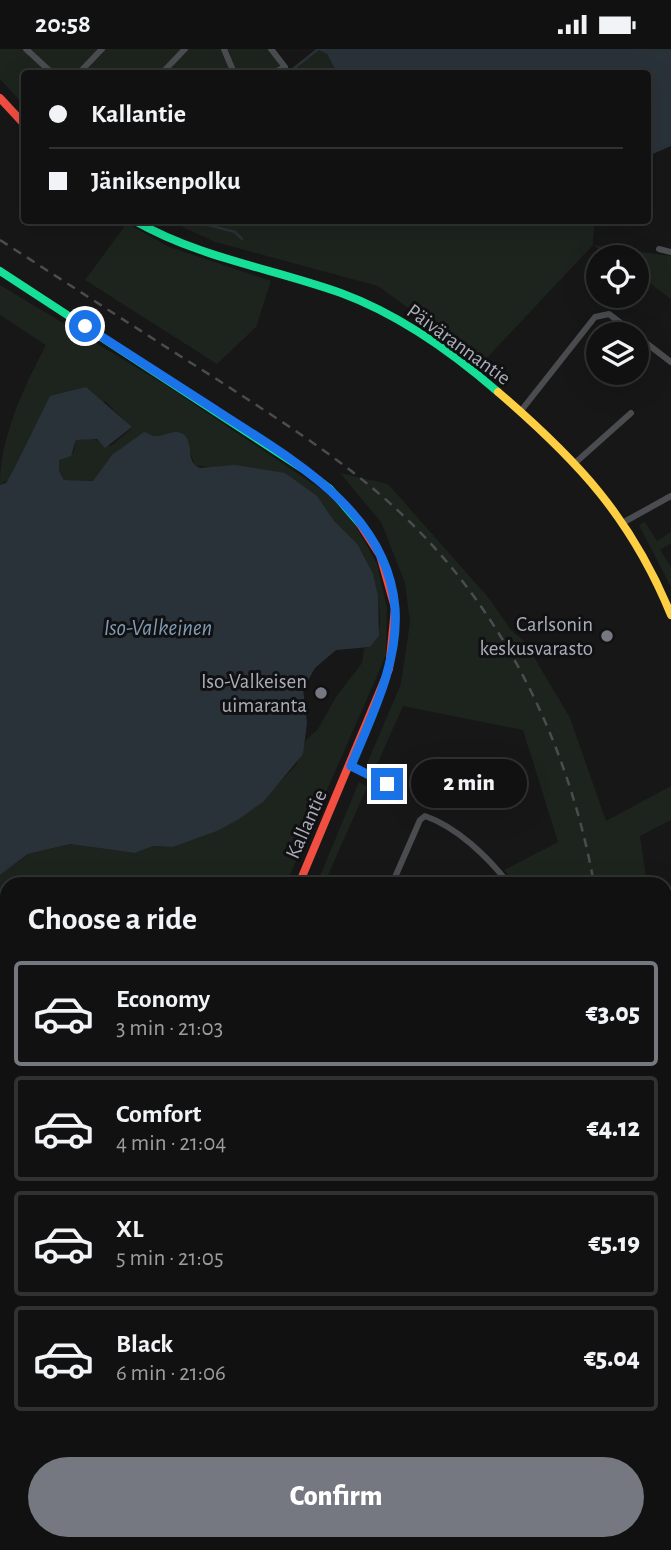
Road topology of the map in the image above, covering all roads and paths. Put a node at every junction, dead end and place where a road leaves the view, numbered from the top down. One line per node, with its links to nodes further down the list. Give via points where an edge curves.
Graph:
1 (26, 49): 6 (street)
2 (102, 49): 7 (street)
3 (185, 49): 8 (street)
4 (224, 49): 9 (street)
5 (271, 49): 10 (street, via 285,67)
6 (49, 70)
7 (82, 70)
8 (165, 70)
9 (233, 70)
10 (279, 70)
11 (0, 97): 12 (main road)
12 (21, 121)
13 (141, 224): 22 (main road, Päivärannantie, via 185,247 374,306 445,351)
14 (659, 249): 15 (street)
15 (671, 252)
16 (0, 271): 28 (main road, Kallantie, via 293,462 330,489 367,533 391,588 394,637 388,669)
17 (591, 322): 18 (street, via 609,314)
18 (619, 322)
19 (586, 328): 22 (street)
20 (649, 345): 21 (street)
21 (671, 362)
22 (520, 412): 24 (main road, Päivärannantie)
23 (631, 413): 24 (street)
24 (575, 463): 26 (main road, Päivärannantie)
25 (670, 499): 26 (street)
26 (624, 521): 27 (main road, Päivärannantie)
27 (671, 615)
28 (351, 766): 29 (street); 30 (main road, Kallantie)
29 (387, 784)
30 (304, 877)
31 (395, 877): 32 (street, via 425,816 468,842)
32 (504, 877)

